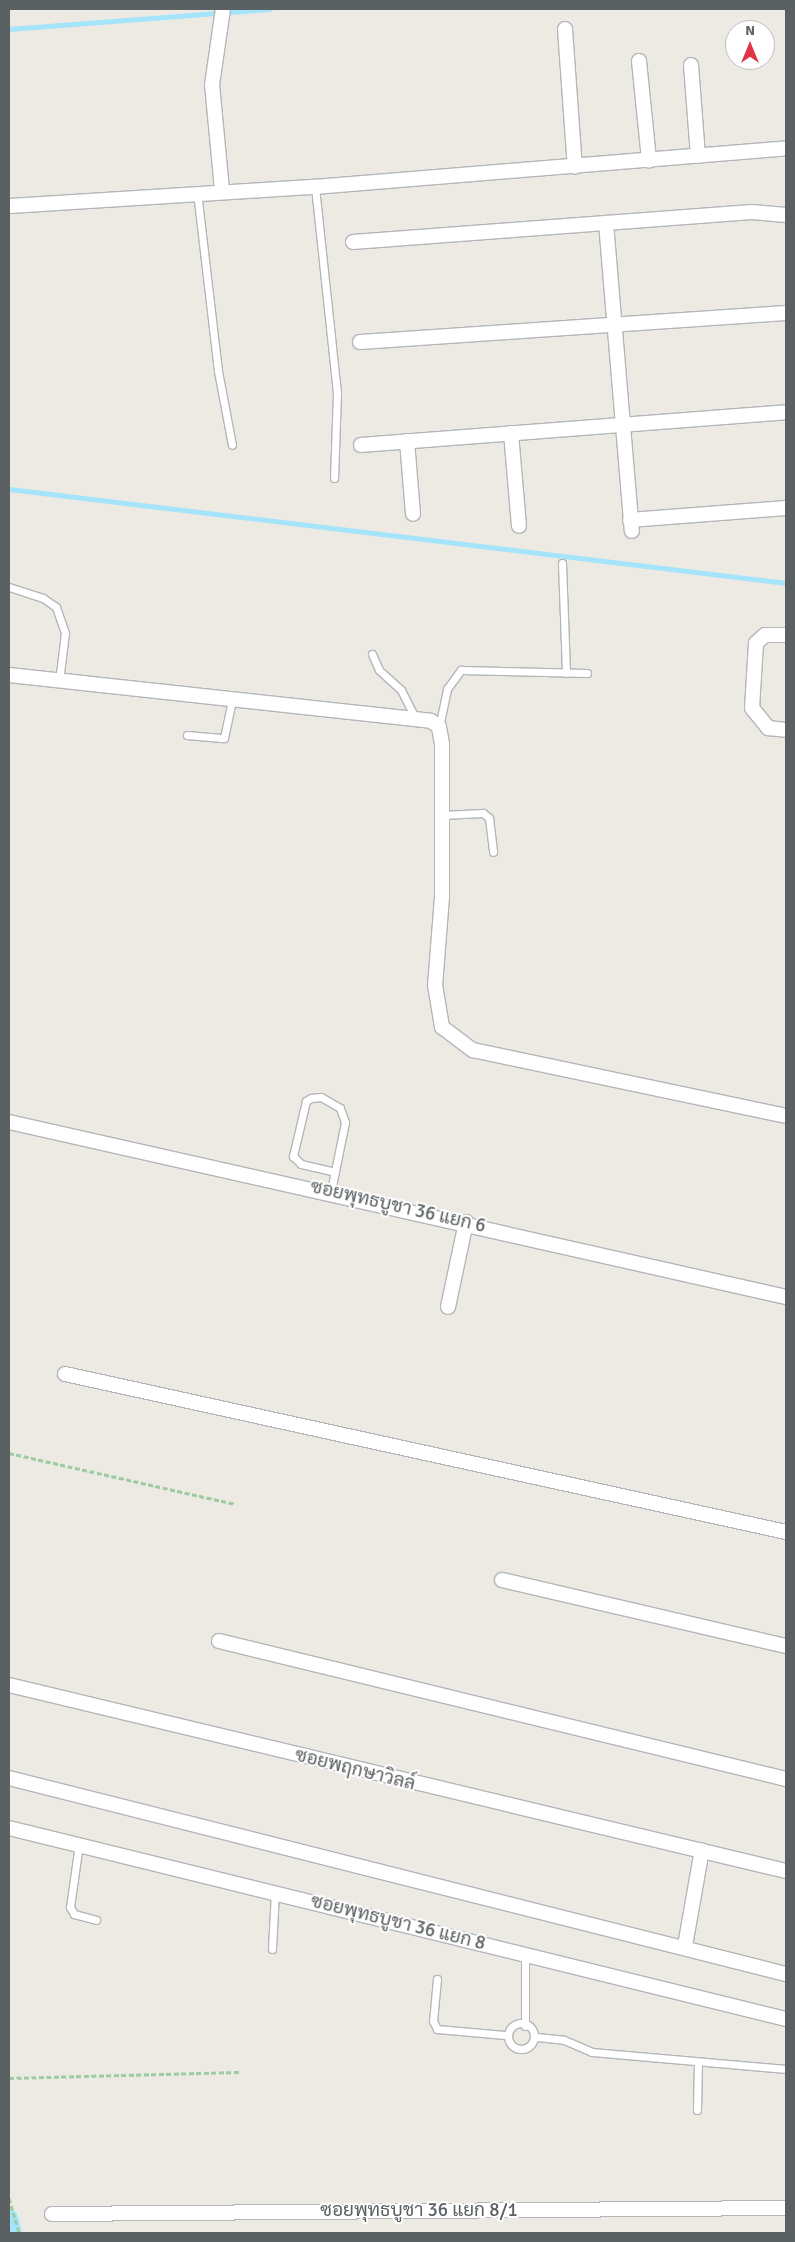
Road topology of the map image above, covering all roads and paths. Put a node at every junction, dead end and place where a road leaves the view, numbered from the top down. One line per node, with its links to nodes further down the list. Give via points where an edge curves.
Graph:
1 (222, 14): 10 (street, via 212,85)
2 (565, 29): 8 (street)
3 (639, 61): 7 (street)
4 (691, 65): 6 (street)
5 (786, 148): 6 (street)
6 (698, 156): 7 (street)
7 (649, 160): 8 (street)
8 (575, 167): 9 (street)
9 (314, 187): 10 (street); 25 (lane, via 337,393)
10 (222, 190): 11 (street)
11 (197, 192): 12 (street); 23 (lane, via 218,371)
12 (9, 206)
13 (786, 215): 14 (street, via 752,212)
14 (606, 223): 15 (street); 17 (street)
15 (353, 242)
16 (786, 313): 17 (street)
17 (612, 324): 18 (street); 20 (street)
18 (360, 342)
19 (786, 412): 20 (street)
20 (622, 424): 21 (street); 26 (street, via 631,525)
21 (511, 433): 22 (street); 28 (street)
22 (407, 441): 24 (street); 27 (street)
23 (232, 445)
24 (361, 445)
25 (334, 478)
26 (786, 508)
27 (413, 514)
28 (519, 526)
29 (562, 563): 33 (lane)
30 (9, 587): 36 (lane, via 44,598 58,613 65,633)
31 (786, 635): 40 (street, via 765,635 756,643 752,708 768,728)
32 (372, 654): 38 (lane, via 379,670 402,690)
33 (566, 673): 34 (lane); 39 (lane, via 460,670 447,689)
34 (587, 673)
35 (9, 675): 36 (street)
36 (59, 681): 37 (street)
37 (232, 700): 38 (street); 41 (lane, via 224,738)
38 (415, 718): 39 (street)
39 (439, 727): 42 (street)
40 (786, 730)
41 (187, 735)
42 (442, 815): 43 (lane, via 483,813 489,818); 44 (street, via 442,897 434,985 442,1027 473,1050)
43 (493, 852)
44 (786, 1116)
45 (9, 1122): 47 (street, ซอยพุทธบูชา 36 แยก 6)
46 (335, 1172): 46 (lane, via 345,1122 343,1111 320,1097 311,1098 306,1102 293,1156 301,1164); 47 (lane)
47 (331, 1191): 48 (street, ซอยพุทธบูชา 36 แยก 6)
48 (466, 1222): 49 (street, ซอยพุทธบูชา 36 แยก 6); 50 (street)
49 (786, 1297)
50 (448, 1307)
51 (65, 1374): 54 (street)
52 (9, 1453): 53 (path)
53 (236, 1504)
54 (786, 1532)
55 (502, 1580): 57 (street)
56 (219, 1641): 60 (street)
57 (786, 1646)
58 (9, 1685): 63 (street, ซอยพฤกษาวิลล์)
59 (9, 1778): 67 (street, via 412,1882)
60 (786, 1779)
61 (9, 1828): 62 (street, ซอยพุทธบูชา 36 แยก 8)
62 (79, 1843): 65 (street, ซอยพุทธบูชา 36 แยก 8); 66 (lane, via 70,1906 74,1914)
63 (702, 1850): 64 (street, ซอยพฤกษาวิลล์); 67 (street)
64 (786, 1871)
65 (275, 1892): 68 (lane); 69 (street, ซอยพุทธบูชา 36 แยก 8)
66 (96, 1920)
67 (685, 1946): 70 (street)
68 (272, 1949)
69 (525, 1956): 72 (street, ซอยพุทธบูชา 36 แยก 8); 73 (lane)
70 (786, 1974)
71 (437, 1978): 74 (lane, via 433,2022 437,2029)
72 (786, 2019)
73 (525, 2026): 74 (lane, via 513,2026); 75 (lane)
74 (505, 2036): 75 (lane, via 508,2043 522,2047)
75 (537, 2037): 76 (lane, via 564,2040 592,2052)
76 (698, 2062): 77 (lane); 80 (lane)
77 (786, 2069)
78 (239, 2072): 79 (path)
79 (9, 2078)
80 (697, 2110)
81 (9, 2198): 84 (path)
82 (786, 2208): 83 (street, ซอยพุทธบูชา 36 แยก 8/1)
83 (52, 2214)
84 (19, 2233)

